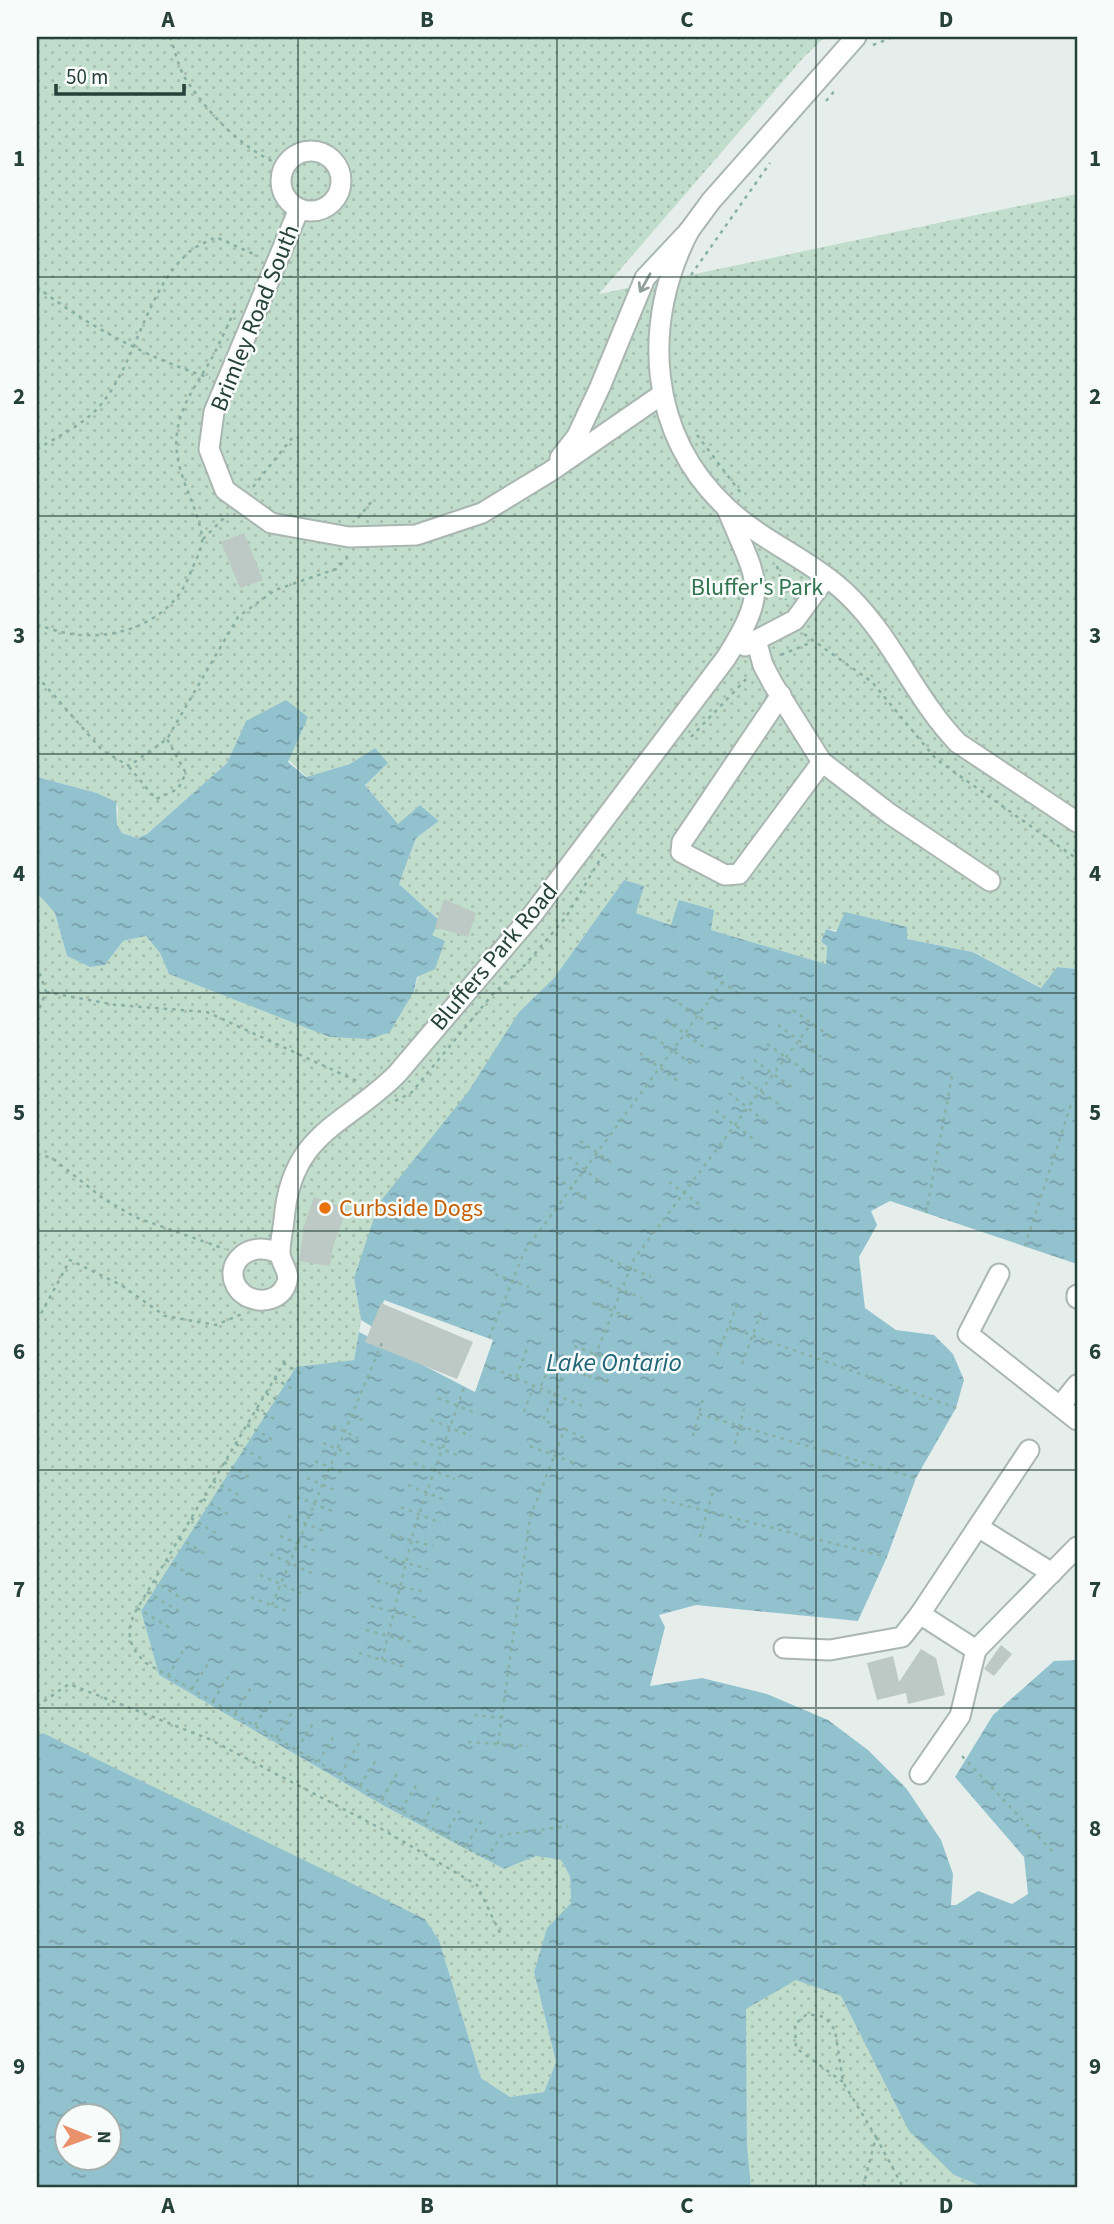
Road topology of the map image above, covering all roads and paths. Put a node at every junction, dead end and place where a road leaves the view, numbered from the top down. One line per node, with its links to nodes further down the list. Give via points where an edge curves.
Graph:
1 (170, 37): 7 (path, via 184,76 215,116 260,157)
2 (893, 37): 3 (path)
3 (864, 41): 9 (street, Brimley Road South, via 711,201)
4 (840, 84): 5 (path)
5 (823, 104)
6 (776, 154): 11 (path)
7 (285, 167): 8 (street, Brimley Road South, via 284,195); 8 (street, Brimley Road South, via 312,151 324,154 339,169 336,199 320,211)
8 (299, 209): 10 (street, Brimley Road South)
9 (689, 231): 17 (street, Bluffers Park Road, via 670,272 661,312); 21 (street, Brimley Road South, one-way to 21, via 645,278 583,424)
10 (277, 265): 14 (path, via 216,237 188,252 150,308); 16 (street, Brimley Road South)
11 (687, 282)
12 (37, 287): 14 (path, via 76,317)
13 (239, 302): 15 (path)
14 (135, 347): 15 (path); 20 (path, via 102,403 69,431)
15 (199, 374): 16 (path); 28 (path, via 177,428 175,448)
16 (228, 384): 21 (street, Brimley Road South, via 214,412 209,449 225,490 271,523 349,537 416,535 482,513)
17 (661, 394): 21 (street, Brimley Road South); 26 (street, Bluffers Park Road, via 677,442)
18 (693, 431): 23 (path)
19 (292, 438): 22 (path)
20 (37, 449)
21 (551, 471)
22 (250, 490)
23 (745, 498)
24 (372, 501): 27 (path)
25 (236, 507): 28 (path)
26 (727, 509): 31 (street, Bluffers Park Road); 36 (street, Bluffers Park Road, via 756,591 752,614)
27 (354, 526)
28 (203, 539): 33 (path, via 188,582 166,609 145,624 117,632 74,635)
29 (345, 544): 40 (path, via 347,558 336,569 275,590 237,617)
30 (776, 562): 32 (path)
31 (825, 579): 34 (street, Bluffers Park Road, via 802,614); 43 (street, Bluffers Park Road, via 867,615 958,743)
32 (787, 602)
33 (37, 625)
34 (756, 640): 36 (street, Bluffers Park Road); 39 (street, via 763,665)
35 (812, 642): 37 (path)
36 (726, 658): 102 (street, Bluffers Park Road, via 533,914 397,1074 321,1132 306,1151 289,1192)
37 (773, 659)
38 (37, 676): 42 (path, via 102,750)
39 (781, 695): 41 (street); 41 (street, via 682,842 681,852 725,875 739,873)
40 (167, 739): 42 (path); 42 (path, via 186,773 178,789 156,799)
41 (822, 762): 44 (street)
42 (129, 766)
43 (1077, 822)
44 (990, 881)
45 (37, 965): 48 (path)
46 (707, 972): 47 (path)
47 (722, 983): 49 (path); 53 (path)
48 (46, 992): 52 (path); 76 (path, via 116,1005 207,1013)
49 (738, 993)
50 (679, 1003): 53 (path)
51 (793, 1010): 55 (path)
52 (37, 1015)
53 (697, 1015): 57 (path); 58 (path)
54 (666, 1020): 58 (path)
55 (811, 1024): 60 (path); 61 (path)
56 (778, 1025): 61 (path)
57 (718, 1030)
58 (684, 1032): 63 (path); 64 (path)
59 (654, 1037): 64 (path)
60 (831, 1037)
61 (799, 1041): 66 (path); 67 (path)
62 (766, 1044): 67 (path)
63 (705, 1048)
64 (671, 1049): 69 (path); 70 (path)
65 (640, 1053): 70 (path)
66 (821, 1057)
67 (786, 1058): 71 (path); 73 (path)
68 (754, 1060): 73 (path)
69 (693, 1065)
70 (658, 1066): 75 (path); 88 (path)
71 (806, 1071)
72 (953, 1071): 100 (path)
73 (774, 1074): 77 (path); 78 (path)
74 (741, 1077): 78 (path)
75 (679, 1082)
76 (368, 1086)
77 (793, 1088)
78 (761, 1091): 81 (path); 82 (path)
79 (729, 1093): 82 (path)
80 (1072, 1101): 101 (path)
81 (781, 1105)
82 (748, 1108): 84 (path); 85 (path)
83 (716, 1111): 85 (path)
84 (767, 1123)
85 (735, 1125): 86 (path); 97 (path)
86 (756, 1140)
87 (580, 1141): 88 (path)
88 (596, 1152): 91 (path); 92 (path)
89 (37, 1154): 103 (path, via 52,1158 135,1217)
90 (569, 1157): 92 (path)
91 (612, 1163)
92 (584, 1169): 94 (path); 96 (path)
93 (556, 1177): 96 (path)
94 (599, 1181)
95 (668, 1182): 97 (path)
96 (570, 1188): 98 (path); 109 (path, via 524,1252)
97 (684, 1194): 99 (path); 105 (path)
98 (586, 1199)
99 (699, 1204)
100 (926, 1213)
101 (1025, 1246)
102 (280, 1254): 103 (street, via 267,1247 253,1247); 114 (street, Bluffers Park Road, via 288,1270 285,1288 271,1299)
103 (241, 1255): 114 (street, via 234,1271 238,1289)
104 (610, 1260): 105 (path)
105 (630, 1268): 108 (path); 112 (path)
106 (495, 1274): 109 (path)
107 (999, 1274): 148 (street, via 968,1334)
108 (651, 1277)
109 (513, 1280): 111 (path); 123 (path)
110 (601, 1282): 112 (path)
111 (529, 1287)
112 (622, 1290): 113 (path); 118 (path)
113 (642, 1298)
114 (252, 1300): 120 (path, via 241,1316 216,1325 165,1316 121,1285 70,1260)
115 (739, 1300): 121 (path)
116 (593, 1303): 118 (path)
117 (762, 1310): 122 (path)
118 (613, 1311): 119 (path); 127 (path)
119 (633, 1319)
120 (37, 1321)
121 (729, 1327): 122 (path); 128 (path)
122 (753, 1336): 131 (path); 151 (path)
123 (489, 1338)
124 (382, 1343): 157 (path)
125 (574, 1346): 127 (path)
126 (527, 1349): 135 (path)
127 (596, 1354): 130 (path); 134 (path)
128 (717, 1355)
129 (552, 1360): 141 (path)
130 (616, 1362)
131 (742, 1364)
132 (485, 1365): 135 (path)
133 (305, 1376): 136 (path, via 284,1362)
134 (587, 1376): 137 (path); 143 (path, via 567,1366)
135 (516, 1377): 138 (path)
136 (274, 1378): 142 (path); 144 (path)
137 (609, 1382)
138 (534, 1384): 141 (path); 154 (path)
139 (465, 1385): 147 (path)
140 (1077, 1385): 148 (street)
141 (540, 1387): 143 (path)
142 (296, 1391)
143 (555, 1392): 150 (path); 166 (path, via 543,1420)
144 (266, 1393): 149 (path); 152 (path)
145 (438, 1398): 147 (path)
146 (703, 1399): 156 (path)
147 (458, 1405): 155 (path); 165 (path)
148 (1061, 1405): 159 (street)
149 (287, 1406)
150 (585, 1407)
151 (956, 1408)
152 (256, 1409): 161 (path); 162 (path)
153 (744, 1409): 163 (path)
154 (524, 1412)
155 (478, 1414)
156 (699, 1414): 163 (path); 169 (path)
157 (352, 1415): 160 (path); 167 (path)
158 (430, 1420): 165 (path)
159 (1077, 1420)
160 (365, 1421)
161 (278, 1422)
162 (247, 1425): 172 (path); 175 (path)
163 (740, 1425): 176 (path); 194 (path)
164 (332, 1426): 167 (path)
165 (450, 1427): 168 (path); 179 (path)
166 (565, 1429): 171 (path); 182 (path)
167 (345, 1432): 170 (path); 178 (path)
168 (471, 1436)
169 (694, 1436)
170 (358, 1438)
171 (586, 1439)
172 (273, 1440)
173 (422, 1441): 179 (path)
174 (323, 1443): 178 (path)
175 (236, 1444): 184 (path); 186 (path)
176 (735, 1444)
177 (530, 1446): 182 (path)
178 (337, 1449): 181 (path); 189 (path)
179 (442, 1449): 183 (path); 190 (path)
180 (1029, 1450): 217 (street)
181 (352, 1455)
182 (554, 1455): 188 (path); 279 (path, via 530,1517)
183 (462, 1457)
184 (262, 1460)
185 (315, 1461): 189 (path)
186 (224, 1462): 192 (path); 196 (path)
187 (414, 1463): 190 (path)
188 (576, 1464)
189 (330, 1467): 191 (path); 197 (path)
190 (434, 1471): 195 (path); 201 (path)
191 (344, 1473)
192 (249, 1477)
193 (307, 1478): 197 (path)
194 (916, 1478)
195 (455, 1479)
196 (214, 1480): 202 (path); 204 (path)
197 (322, 1484): 199 (path); 207 (path)
198 (408, 1485): 201 (path)
199 (337, 1491)
200 (712, 1491): 210 (path)
201 (427, 1492): 206 (path); 211 (path)
202 (239, 1496)
203 (297, 1497): 207 (path)
204 (203, 1499): 212 (path); 214 (path)
205 (663, 1500): 210 (path)
206 (447, 1501)
207 (314, 1504): 209 (path); 216 (path)
208 (401, 1507): 211 (path)
209 (332, 1511)
210 (707, 1511): 223 (path); 232 (path)
211 (420, 1513): 215 (path); 224 (path)
212 (228, 1514)
213 (288, 1516): 216 (path)
214 (191, 1518): 219 (path); 222 (path)
215 (441, 1522)
216 (306, 1523): 218 (path); 225 (path)
217 (978, 1527): 237 (street); 256 (street)
218 (323, 1531)
219 (219, 1535)
220 (391, 1535): 224 (path)
221 (280, 1536): 225 (path)
222 (179, 1538): 230 (path); 233 (path)
223 (700, 1538)
224 (412, 1540): 226 (path); 234 (path)
225 (298, 1543): 228 (path); 235 (path)
226 (433, 1546)
227 (1077, 1547): 237 (street)
228 (316, 1551)
229 (270, 1554): 235 (path)
230 (207, 1555)
231 (385, 1557): 234 (path)
232 (887, 1557)
233 (166, 1560): 240 (path); 241 (path)
234 (406, 1562): 236 (path); 244 (path)
235 (289, 1563): 238 (path); 243 (path)
236 (428, 1569)
237 (1052, 1573): 264 (street)
238 (314, 1574)
239 (260, 1575): 243 (path)
240 (194, 1577)
241 (154, 1581): 245 (path); 249 (path)
242 (377, 1581): 244 (path)
243 (281, 1584): 247 (path); 250 (path)
244 (400, 1587): 246 (path); 253 (path)
245 (147, 1592): 252 (path); 254 (path)
246 (425, 1592)
247 (302, 1593)
248 (251, 1597): 250 (path)
249 (186, 1601)
250 (272, 1605): 255 (path)
251 (372, 1606): 253 (path)
252 (137, 1608): 258 (path); 270 (path, via 127,1631 133,1651)
253 (394, 1611): 257 (path); 260 (path)
254 (180, 1612)
255 (291, 1614)
256 (920, 1614): 263 (street, via 902,1637 830,1650); 264 (street)
257 (418, 1618)
258 (170, 1628)
259 (366, 1630): 260 (path)
260 (388, 1636): 261 (path); 266 (path)
261 (412, 1642)
262 (186, 1646): 270 (path)
263 (784, 1648)
264 (976, 1650): 293 (street, via 960,1716)
265 (359, 1653): 266 (path)
266 (382, 1660): 268 (path)
267 (210, 1661): 272 (path)
268 (405, 1667)
269 (230, 1674): 274 (path)
270 (168, 1675): 272 (path)
271 (252, 1686): 277 (path)
272 (192, 1689): 274 (path)
273 (272, 1699): 281 (path)
274 (213, 1702): 277 (path)
275 (37, 1706): 307 (path, via 69,1684 209,1739 380,1828 477,1885)
276 (293, 1711): 283 (path)
277 (234, 1714): 281 (path)
278 (474, 1715): 279 (path)
279 (501, 1718): 286 (path)
280 (314, 1723): 288 (path)
281 (255, 1726): 283 (path)
282 (334, 1735): 291 (path)
283 (276, 1738): 288 (path)
284 (468, 1742): 286 (path)
285 (359, 1743): 294 (path)
286 (498, 1744): 287 (path)
287 (528, 1746)
288 (297, 1750): 291 (path)
289 (962, 1756): 306 (path)
290 (376, 1760): 296 (path)
291 (318, 1762): 294 (path)
292 (398, 1772): 298 (path)
293 (920, 1774)
294 (340, 1775): 296 (path)
295 (417, 1784): 300 (path)
296 (360, 1786): 298 (path)
297 (440, 1796): 302 (path)
298 (382, 1799): 300 (path)
299 (461, 1809): 304 (path)
300 (401, 1810): 302 (path)
301 (482, 1819): 305 (path)
302 (423, 1822): 304 (path)
303 (568, 1826): 305 (path, via 502,1835 488,1856)
304 (444, 1835): 305 (path)
305 (466, 1847)
306 (1053, 1852)
307 (501, 1935)
308 (844, 2082): 308 (path, via 835,2030 825,2017 807,2014 795,2024 796,2048); 309 (path)
309 (876, 2137): 310 (path); 311 (path)
310 (863, 2187)
311 (903, 2187)

